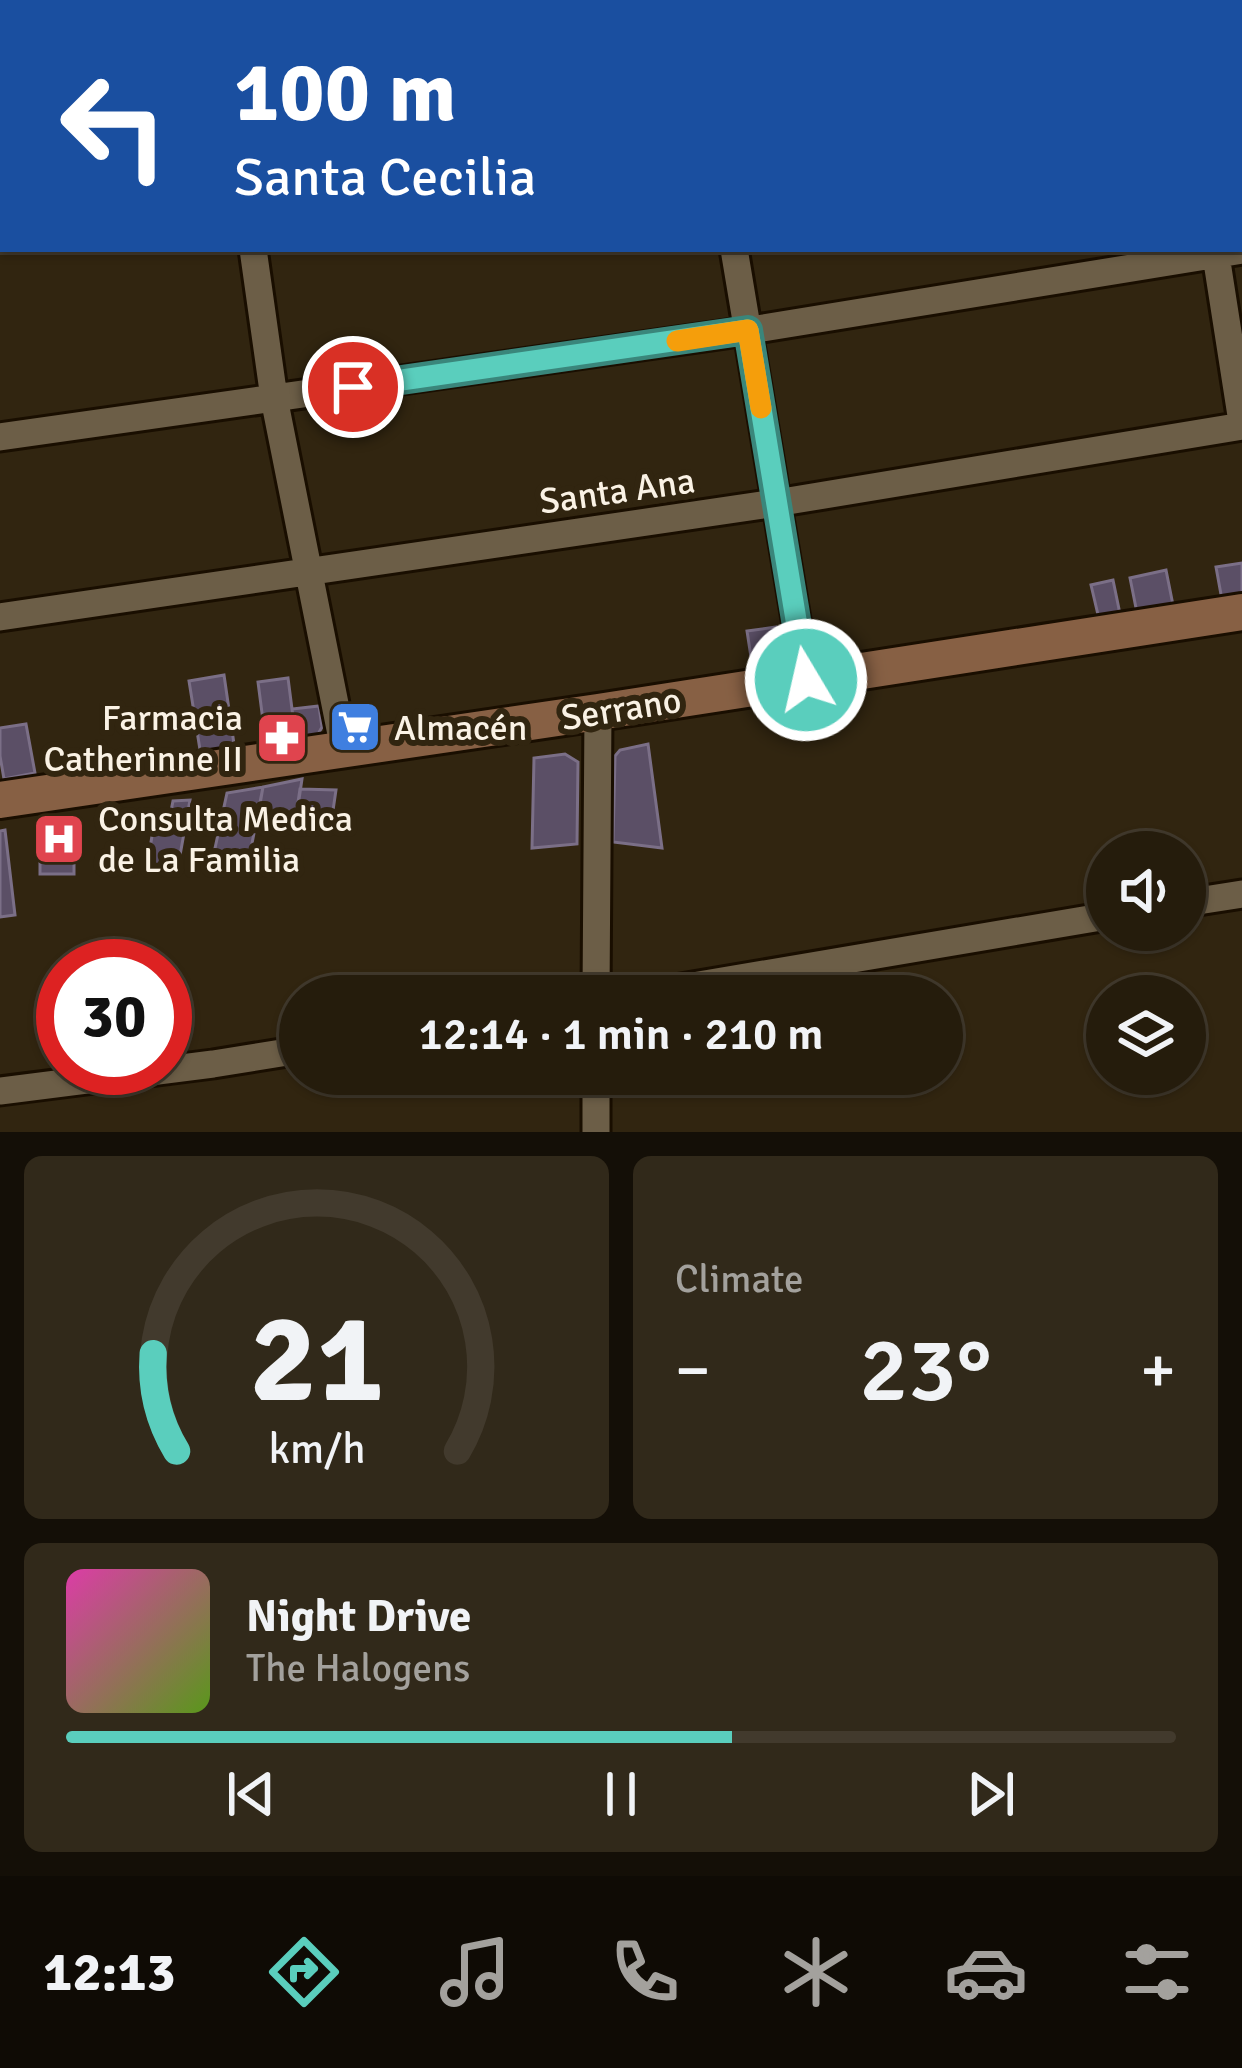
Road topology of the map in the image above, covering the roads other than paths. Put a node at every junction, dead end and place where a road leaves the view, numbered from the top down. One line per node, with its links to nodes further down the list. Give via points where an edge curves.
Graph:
1 (253, 252): 6 (street)
2 (735, 252): 5 (street)
3 (1218, 252): 5 (street)
4 (1224, 252): 7 (street)
5 (748, 330): 6 (street); 9 (street)
6 (274, 398): 8 (street); 10 (street)
7 (1242, 424): 9 (street, Santa Ana)
8 (0, 437)
9 (776, 503): 10 (street, Santa Ana); 13 (street)
10 (309, 571): 12 (street, Santa Ana); 15 (street)
11 (1242, 612): 13 (main road, Serrano)
12 (0, 617)
13 (806, 680): 14 (main road, Serrano)
14 (598, 712): 15 (main road, Serrano); 20 (street)
15 (344, 749): 16 (main road, Serrano)
16 (0, 800)
17 (1242, 894): 18 (street)
18 (1206, 900)
19 (1086, 920): 21 (street)
20 (596, 975)
21 (758, 975)
22 (279, 1053): 23 (street)
23 (0, 1091)
24 (596, 1095): 25 (street)
25 (596, 1132)

